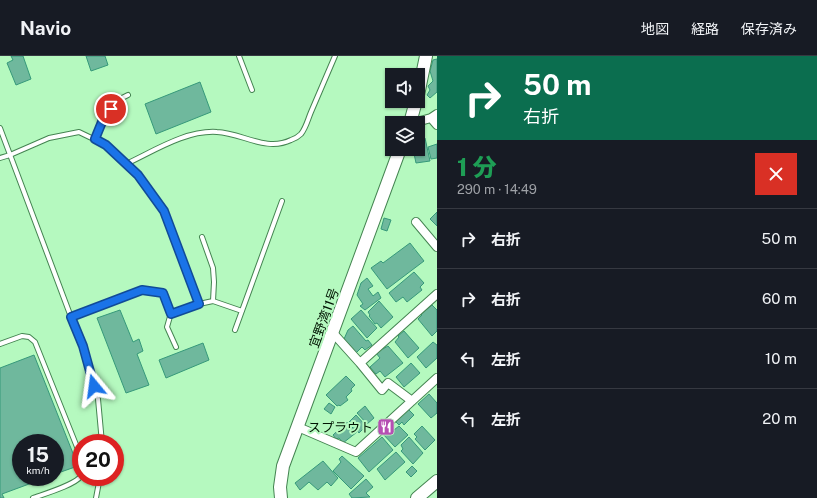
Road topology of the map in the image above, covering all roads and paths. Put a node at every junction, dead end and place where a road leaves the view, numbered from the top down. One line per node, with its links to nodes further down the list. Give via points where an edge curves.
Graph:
1 (239, 56): 5 (lane)
2 (335, 56): 14 (lane, via 302,134 297,137 275,145 223,133 203,132 172,142)
3 (426, 56): 4 (street)
4 (424, 68)
5 (252, 90)
6 (128, 94): 10 (lane, via 118,100 104,117)
7 (434, 116): 8 (street)
8 (437, 126)
9 (0, 128): 11 (lane)
10 (95, 139): 11 (lane, via 79,132 49,138); 14 (lane, via 106,145)
11 (10, 154): 13 (lane); 24 (lane)
12 (397, 156): 26 (street, 宜野湾11号)
13 (0, 158)
14 (126, 164): 21 (lane, via 138,175 164,211)
15 (282, 201): 22 (lane)
16 (416, 222): 18 (street)
17 (202, 237): 20 (lane, via 213,268)
18 (437, 247)
19 (437, 294): 29 (street)
20 (213, 301): 21 (lane); 22 (lane)
21 (199, 304): 23 (lane)
22 (242, 311): 25 (lane)
23 (171, 314): 24 (lane, via 163,293 142,290); 28 (lane, via 167,326)
24 (71, 317): 34 (lane, via 83,346 98,399)
25 (235, 330)
26 (333, 333): 29 (street); 32 (street, 宜野湾11号)
27 (0, 344): 33 (lane, via 22,336 29,337 35,342)
28 (176, 347)
29 (360, 363): 31 (street, via 382,390 388,383)
30 (437, 378): 31 (street)
31 (412, 401): 32 (street, via 356,452)
32 (298, 427): 40 (street, 宜野湾11号, via 283,466)
33 (72, 434)
34 (101, 434)
35 (437, 480): 41 (street)
36 (72, 483): 38 (lane)
37 (98, 486): 39 (lane)
38 (32, 498)
39 (96, 498)
40 (281, 498)
41 (418, 498)

